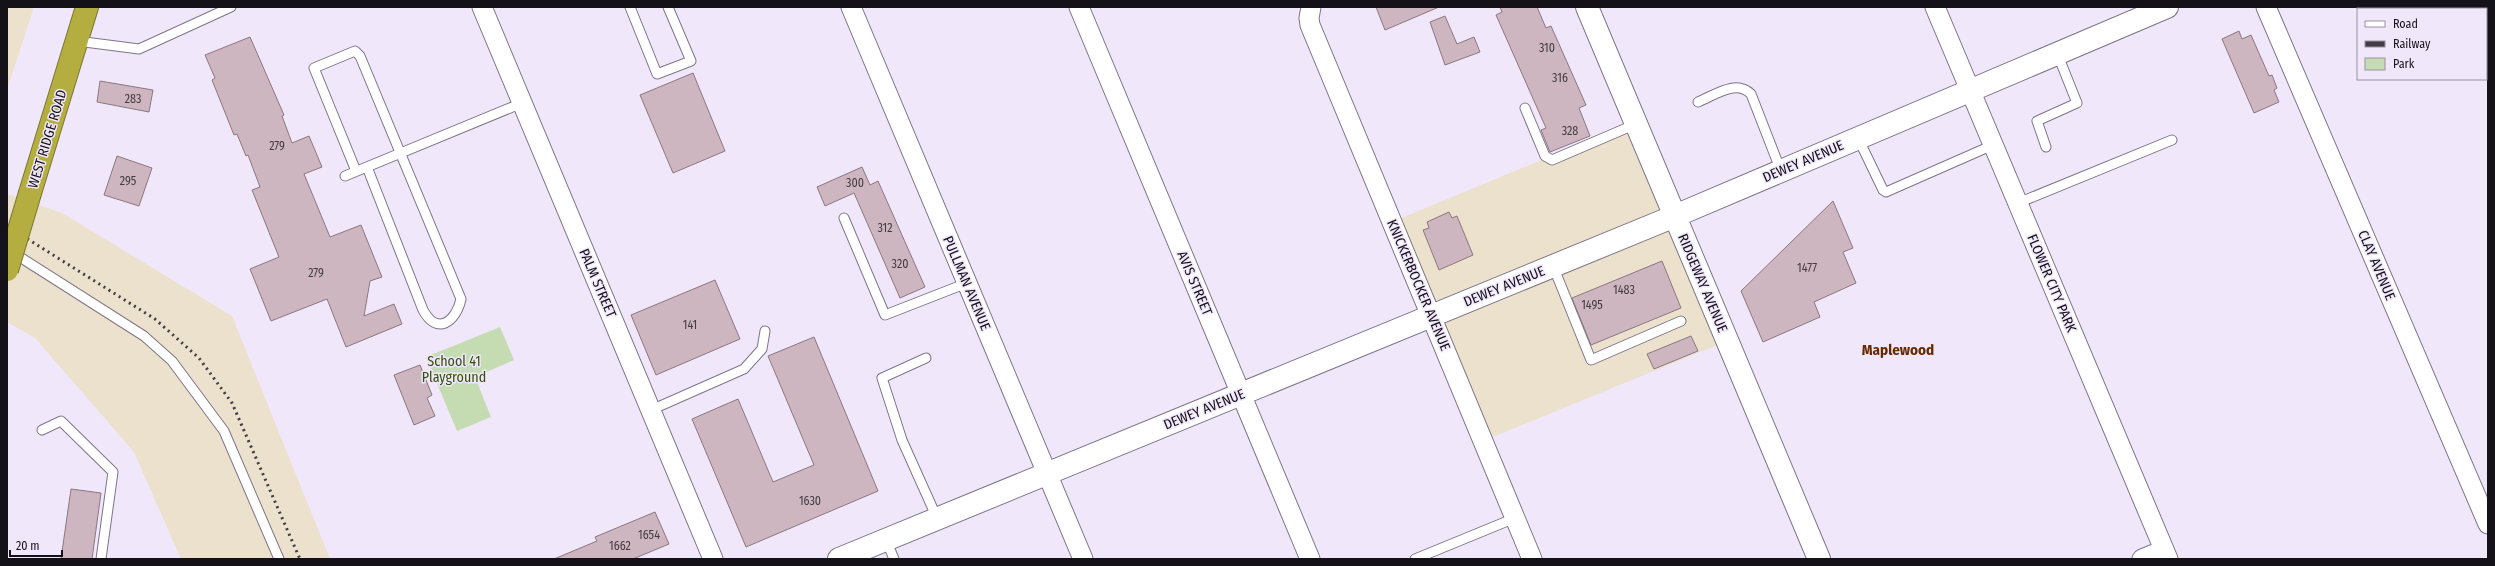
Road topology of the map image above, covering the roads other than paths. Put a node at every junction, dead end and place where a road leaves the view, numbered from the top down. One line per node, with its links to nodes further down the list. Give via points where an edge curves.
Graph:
1 (87, 7): 13 (highway, WEST RIDGE ROAD)
2 (231, 7): 13 (lane, via 139,49)
3 (482, 7): 17 (street, PALM STREET)
4 (630, 7): 5 (lane, via 657,74 691,61)
5 (668, 7)
6 (851, 7): 35 (street, PULLMAN AVENUE)
7 (1078, 7): 40 (street, AVIS STREET)
8 (1587, 7): 19 (street, RIDGEWAY AVENUE)
9 (1935, 7): 15 (street, FLOWER CITY PARK)
10 (2167, 7): 14 (street, DEWEY AVENUE)
11 (2266, 7): 46 (street, CLAY AVENUE)
12 (1310, 9): 36 (street, KNICKERBOCKER AVENUE, via 1310,25)
13 (77, 41): 34 (highway, WEST RIDGE ROAD, bridge)
14 (2057, 54): 15 (street, DEWEY AVENUE); 23 (lane, via 2077,103 2037,121)
15 (1970, 90): 20 (street, DEWEY AVENUE); 22 (street, FLOWER CITY PARK)
16 (1698, 102): 26 (lane, via 1737,86 1745,88 1751,94)
17 (522, 103): 24 (lane); 41 (street, PALM STREET)
18 (1525, 108): 19 (lane, via 1545,156 1552,160)
19 (1636, 124): 30 (street, RIDGEWAY AVENUE)
20 (1858, 138): 22 (lane, via 1886,192); 26 (street, DEWEY AVENUE)
21 (2172, 140): 29 (lane)
22 (1993, 145): 29 (street, FLOWER CITY PARK)
23 (2046, 147)
24 (400, 153): 25 (lane); 25 (lane, via 461,299 459,310 446,323 435,324 428,320 422,310); 27 (lane, via 360,56 355,50 334,59 314,68)
25 (367, 167): 27 (lane)
26 (1781, 171): 30 (street, DEWEY AVENUE)
27 (356, 172): 28 (lane)
28 (345, 176)
29 (2018, 203): 48 (street, FLOWER CITY PARK)
30 (1675, 216): 33 (street, DEWEY AVENUE); 57 (street, RIDGEWAY AVENUE)
31 (844, 218): 35 (lane, via 885,315)
32 (7, 250): 50 (lane, via 144,336 172,361 224,431)
33 (1552, 266): 36 (street, DEWEY AVENUE); 37 (lane, via 1591,360)
34 (7, 270)
35 (967, 283): 43 (street, PULLMAN AVENUE)
36 (1431, 316): 40 (street, DEWEY AVENUE); 45 (street, KNICKERBOCKER AVENUE)
37 (1681, 321)
38 (765, 331): 41 (lane, via 762,349 744,369)
39 (926, 358): 44 (lane, via 882,378 902,440)
40 (1241, 394): 43 (street, DEWEY AVENUE); 54 (street, AVIS STREET)
41 (651, 410): 51 (street, PALM STREET)
42 (42, 430): 49 (lane, via 61,421 112,472)
43 (1047, 474): 44 (street, DEWEY AVENUE); 53 (street, PULLMAN AVENUE)
44 (938, 518): 47 (street, DEWEY AVENUE)
45 (1515, 518): 55 (lane); 56 (street, KNICKERBOCKER AVENUE)
46 (2488, 524)
47 (890, 549): 52 (street, DEWEY AVENUE)
48 (2166, 554): 58 (street)
49 (101, 559)
50 (279, 559)
51 (713, 559)
52 (839, 559)
53 (1083, 559)
54 (1310, 559)
55 (1415, 559)
56 (1532, 559)
57 (1819, 559)
58 (2142, 559)

